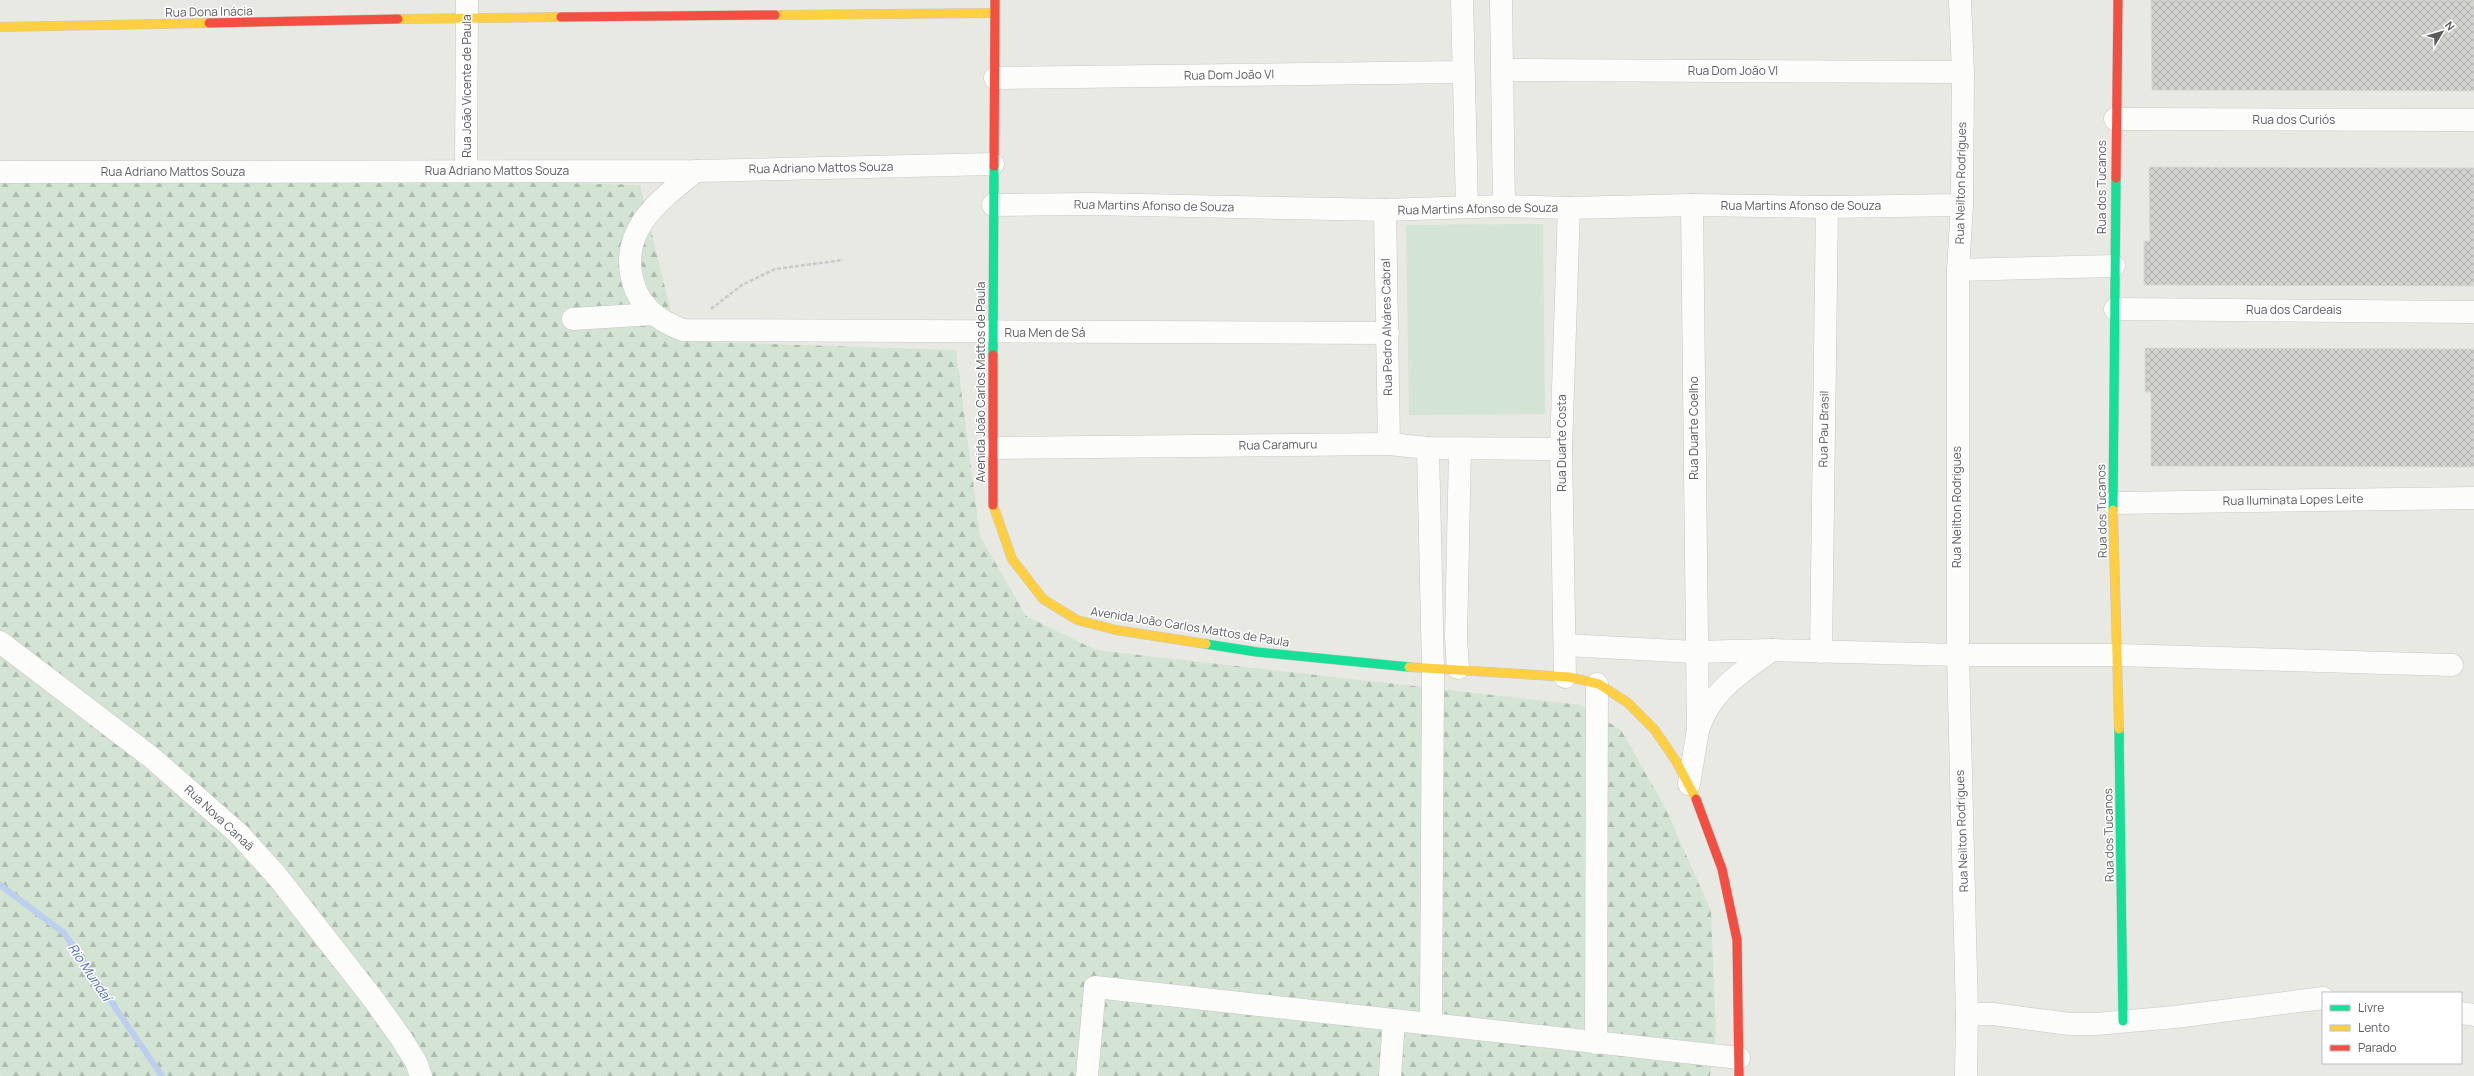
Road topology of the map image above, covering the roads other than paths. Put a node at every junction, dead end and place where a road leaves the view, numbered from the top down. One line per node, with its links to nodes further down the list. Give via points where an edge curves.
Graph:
1 (995, 0): 7 (street, Avenida João Carlos Mattos de Paula)
2 (1462, 0): 10 (street)
3 (1501, 0): 9 (street)
4 (1960, 0): 11 (street, Rua Neilton Rodrigues)
5 (2118, 0): 13 (street, Rua dos Tucanos)
6 (467, 9): 7 (street, Rua Dona Inácia); 8 (street, Rua Dona Inácia); 16 (street, Rua João Vicente de Paula)
7 (995, 13): 12 (street, Avenida João Carlos Mattos de Paula)
8 (0, 27)
9 (1504, 70): 11 (street, Rua Dom João VI); 22 (street)
10 (1462, 72): 12 (street, Rua Dom João VI); 23 (street)
11 (1963, 72): 21 (street, Rua Neilton Rodrigues)
12 (995, 78): 15 (street, Avenida João Carlos Mattos de Paula)
13 (2115, 119): 14 (street, Rua dos Curiós); 27 (street, Rua dos Tucanos)
14 (2474, 120)
15 (993, 164): 17 (street, Rua Adriano Mattos Souza); 19 (street, Avenida João Carlos Mattos de Paula)
16 (466, 171): 17 (street, Rua Adriano Mattos Souza); 18 (street, Rua Adriano Mattos Souza)
17 (696, 171): 29 (street, via 660,199 636,233 629,263)
18 (0, 172)
19 (993, 205): 26 (street, Rua Martins Afonso de Souza, via 1099,204); 33 (street, Avenida João Carlos Mattos de Paula)
20 (1692, 205): 24 (street, Rua Martins Afonso de Souza); 25 (street, Rua Martins Afonso de Souza); 45 (street, Rua Duarte Coelho)
21 (1962, 205): 24 (street, Rua Martins Afonso de Souza); 28 (street, Rua Neilton Rodrigues)
22 (1504, 206): 23 (street, Rua Martins Afonso de Souza); 25 (street, Rua Martins Afonso de Souza)
23 (1467, 207): 26 (street, Rua Martins Afonso de Souza)
24 (1827, 207): 46 (street, Rua Pau Brasil)
25 (1569, 208): 39 (street, Rua Duarte Costa)
26 (1385, 210): 34 (street, Rua Pedro Alváres Cabral)
27 (2114, 266): 28 (street); 30 (street, Rua dos Tucanos)
28 (1958, 270): 47 (street, Rua Neilton Rodrigues)
29 (646, 307): 32 (street); 33 (street, Rua Men de Sá, via 668,324 683,330)
30 (2115, 308): 31 (street, Rua dos Cardeais); 41 (street, Rua dos Tucanos)
31 (2474, 312)
32 (573, 319)
33 (994, 333): 34 (street, Rua Men de Sá); 36 (street, Avenida João Carlos Mattos de Paula)
34 (1388, 333): 35 (street, Rua Pedro Alváres Cabral)
35 (1389, 444): 36 (street, Rua Caramuru); 37 (street, Rua Caramuru)
36 (994, 448): 50 (street, Avenida João Carlos Mattos de Paula, via 992,502 1012,559 1043,599 1077,620 1116,630 1257,652)
37 (1428, 448): 38 (street, Rua Caramuru); 50 (street)
38 (1460, 449): 39 (street, Rua Caramuru); 51 (street, via 1456,638)
39 (1561, 449): 43 (street, Rua Duarte Costa)
40 (2474, 498): 41 (street, Rua Iluminata Lopes Leite)
41 (2113, 503): 48 (street, Rua dos Tucanos)
42 (0, 642): 65 (street, Rua Nova Canaã, via 151,757 239,834 277,876 374,1000 416,1062)
43 (1565, 644): 45 (street); 52 (street, Rua Duarte Costa)
44 (1772, 650): 45 (street); 46 (street); 54 (street, via 1721,690 1706,708)
45 (1695, 652): 54 (street, Rua Duarte Coelho)
46 (1822, 652): 47 (street)
47 (1958, 655): 48 (street); 58 (street, Rua Neilton Rodrigues)
48 (2118, 655): 49 (street); 61 (street, Rua dos Tucanos)
49 (2452, 665)
50 (1433, 668): 51 (street, Avenida João Carlos Mattos de Paula); 62 (street)
51 (1458, 668): 52 (street, Avenida João Carlos Mattos de Paula)
52 (1565, 677): 53 (street, Avenida João Carlos Mattos de Paula)
53 (1598, 684): 55 (street, Avenida João Carlos Mattos de Paula, via 1626,701 1658,734); 63 (street)
54 (1698, 730): 55 (street)
55 (1689, 784): 64 (street, Avenida João Carlos Mattos de Paula, via 1712,840 1728,894 1737,940)
56 (2322, 998): 61 (street)
57 (2462, 1013): 59 (street)
58 (1967, 1014): 61 (street, via 1993,1014 2070,1024); 68 (street, Rua Neilton Rodrigues)
59 (2474, 1016)
60 (1394, 1020): 62 (street); 66 (street, via 1095,987); 67 (street)
61 (2123, 1021)
62 (1431, 1023): 63 (street)
63 (1596, 1043): 64 (street)
64 (1739, 1067)
65 (421, 1076)
66 (1088, 1076)
67 (1390, 1076)
68 (1966, 1076)

